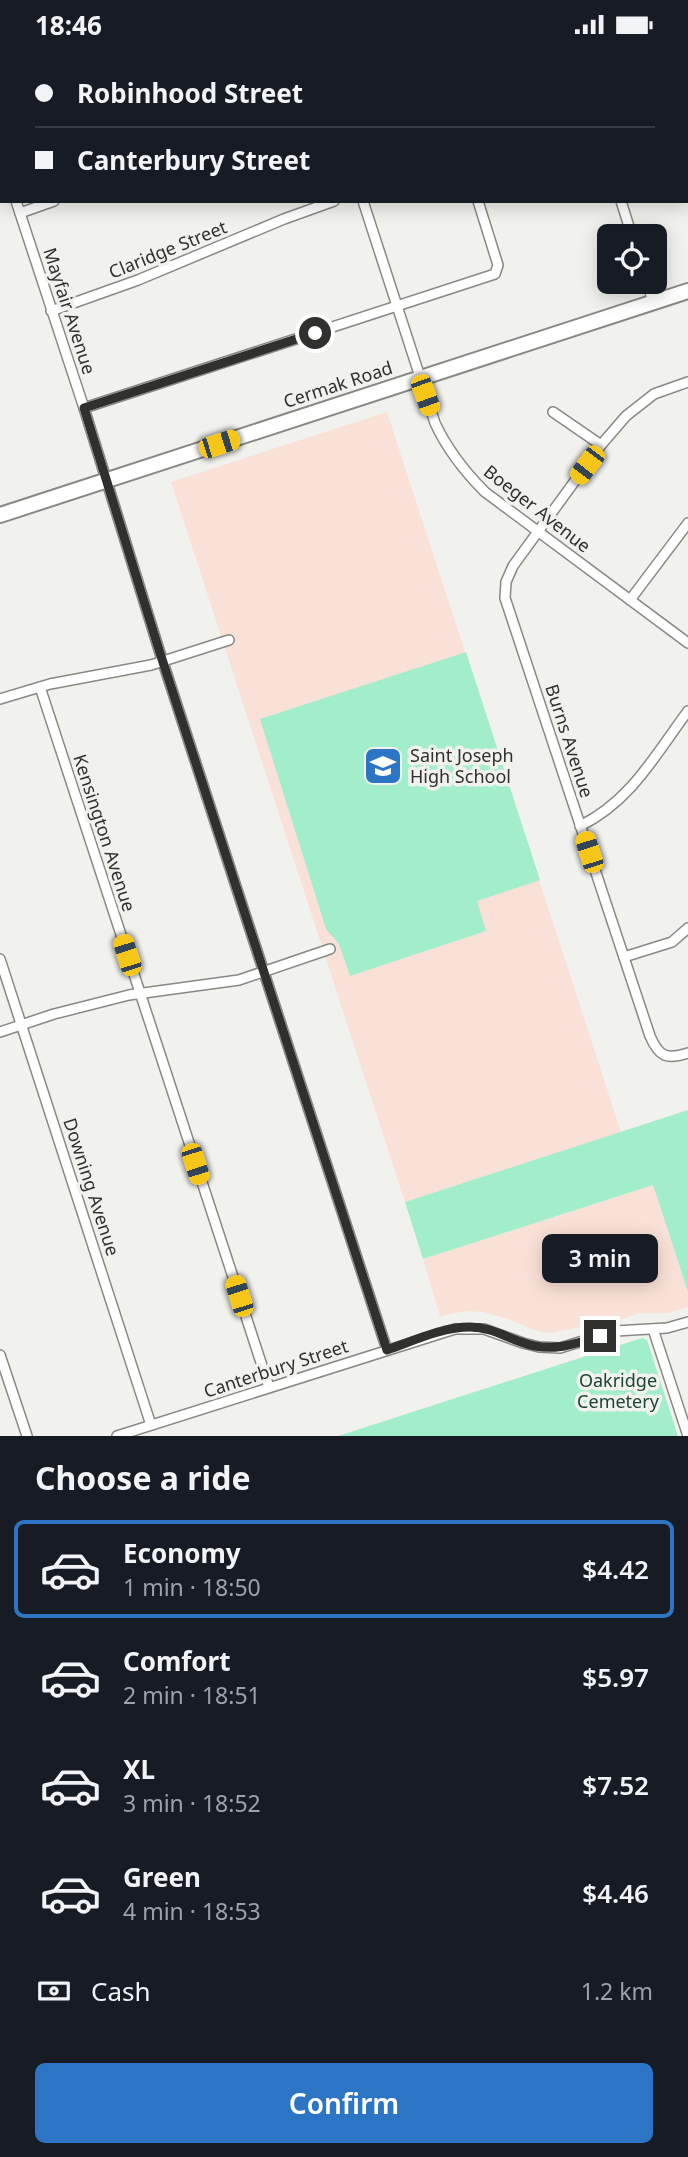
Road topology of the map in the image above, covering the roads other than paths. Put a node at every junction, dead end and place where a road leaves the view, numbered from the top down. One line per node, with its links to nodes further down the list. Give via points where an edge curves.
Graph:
1 (17, 203): 7 (street, Mayfair Avenue)
2 (48, 203): 7 (street)
3 (328, 203): 13 (street, Claridge Street)
4 (364, 203): 12 (street, Boeger Avenue)
5 (479, 203): 12 (street, via 498,270)
6 (622, 203): 8 (street)
7 (20, 213): 13 (street, Mayfair Avenue)
8 (628, 224)
9 (688, 291): 11 (main road, Cermak Road)
10 (651, 294): 11 (street)
11 (653, 302): 14 (main road, Cermak Road)
12 (398, 306): 14 (street, Boeger Avenue); 16 (street)
13 (51, 311): 16 (street, Mayfair Avenue)
14 (419, 379): 19 (main road, Cermak Road); 22 (street, Boeger Avenue, via 441,437 461,467)
15 (688, 382): 18 (street, Burns Avenue, via 642,401)
16 (84, 408): 19 (street, Mayfair Avenue)
17 (553, 412): 18 (street)
18 (601, 445): 22 (street, Burns Avenue)
19 (106, 481): 20 (main road, Cermak Road); 26 (street, Mayfair Avenue)
20 (0, 515)
21 (688, 523): 23 (street)
22 (536, 533): 23 (street, Boeger Avenue); 30 (street, Burns Avenue, via 513,566 505,598)
23 (630, 600): 25 (street, Boeger Avenue)
24 (229, 640): 26 (street)
25 (688, 643)
26 (163, 661): 27 (street); 35 (street, Mayfair Avenue)
27 (40, 687): 28 (street); 36 (street, Kensington Avenue)
28 (0, 699)
29 (688, 711): 30 (street, via 631,789 613,807)
30 (580, 826): 33 (street, Burns Avenue)
31 (688, 928): 33 (street, via 671,942)
32 (330, 949): 35 (street)
33 (624, 957): 39 (street, Burns Avenue, via 655,1047 667,1058)
34 (0, 959): 37 (street, Downing Avenue)
35 (264, 970): 36 (street, via 239,980); 42 (street, Mayfair Avenue)
36 (139, 993): 37 (street); 44 (street, Kensington Avenue)
37 (22, 1024): 38 (street); 45 (street, Downing Avenue)
38 (0, 1031)
39 (688, 1053)
40 (688, 1322): 41 (street, Canterbury Street)
41 (653, 1329): 42 (street, Canterbury Street, via 626,1329 547,1348 484,1329 462,1328); 48 (street)
42 (387, 1350): 44 (street, Canterbury Street)
43 (0, 1355): 46 (street)
44 (269, 1387): 45 (street, Canterbury Street)
45 (151, 1425): 47 (street, Canterbury Street)
46 (27, 1436)
47 (117, 1436)
48 (688, 1436)

